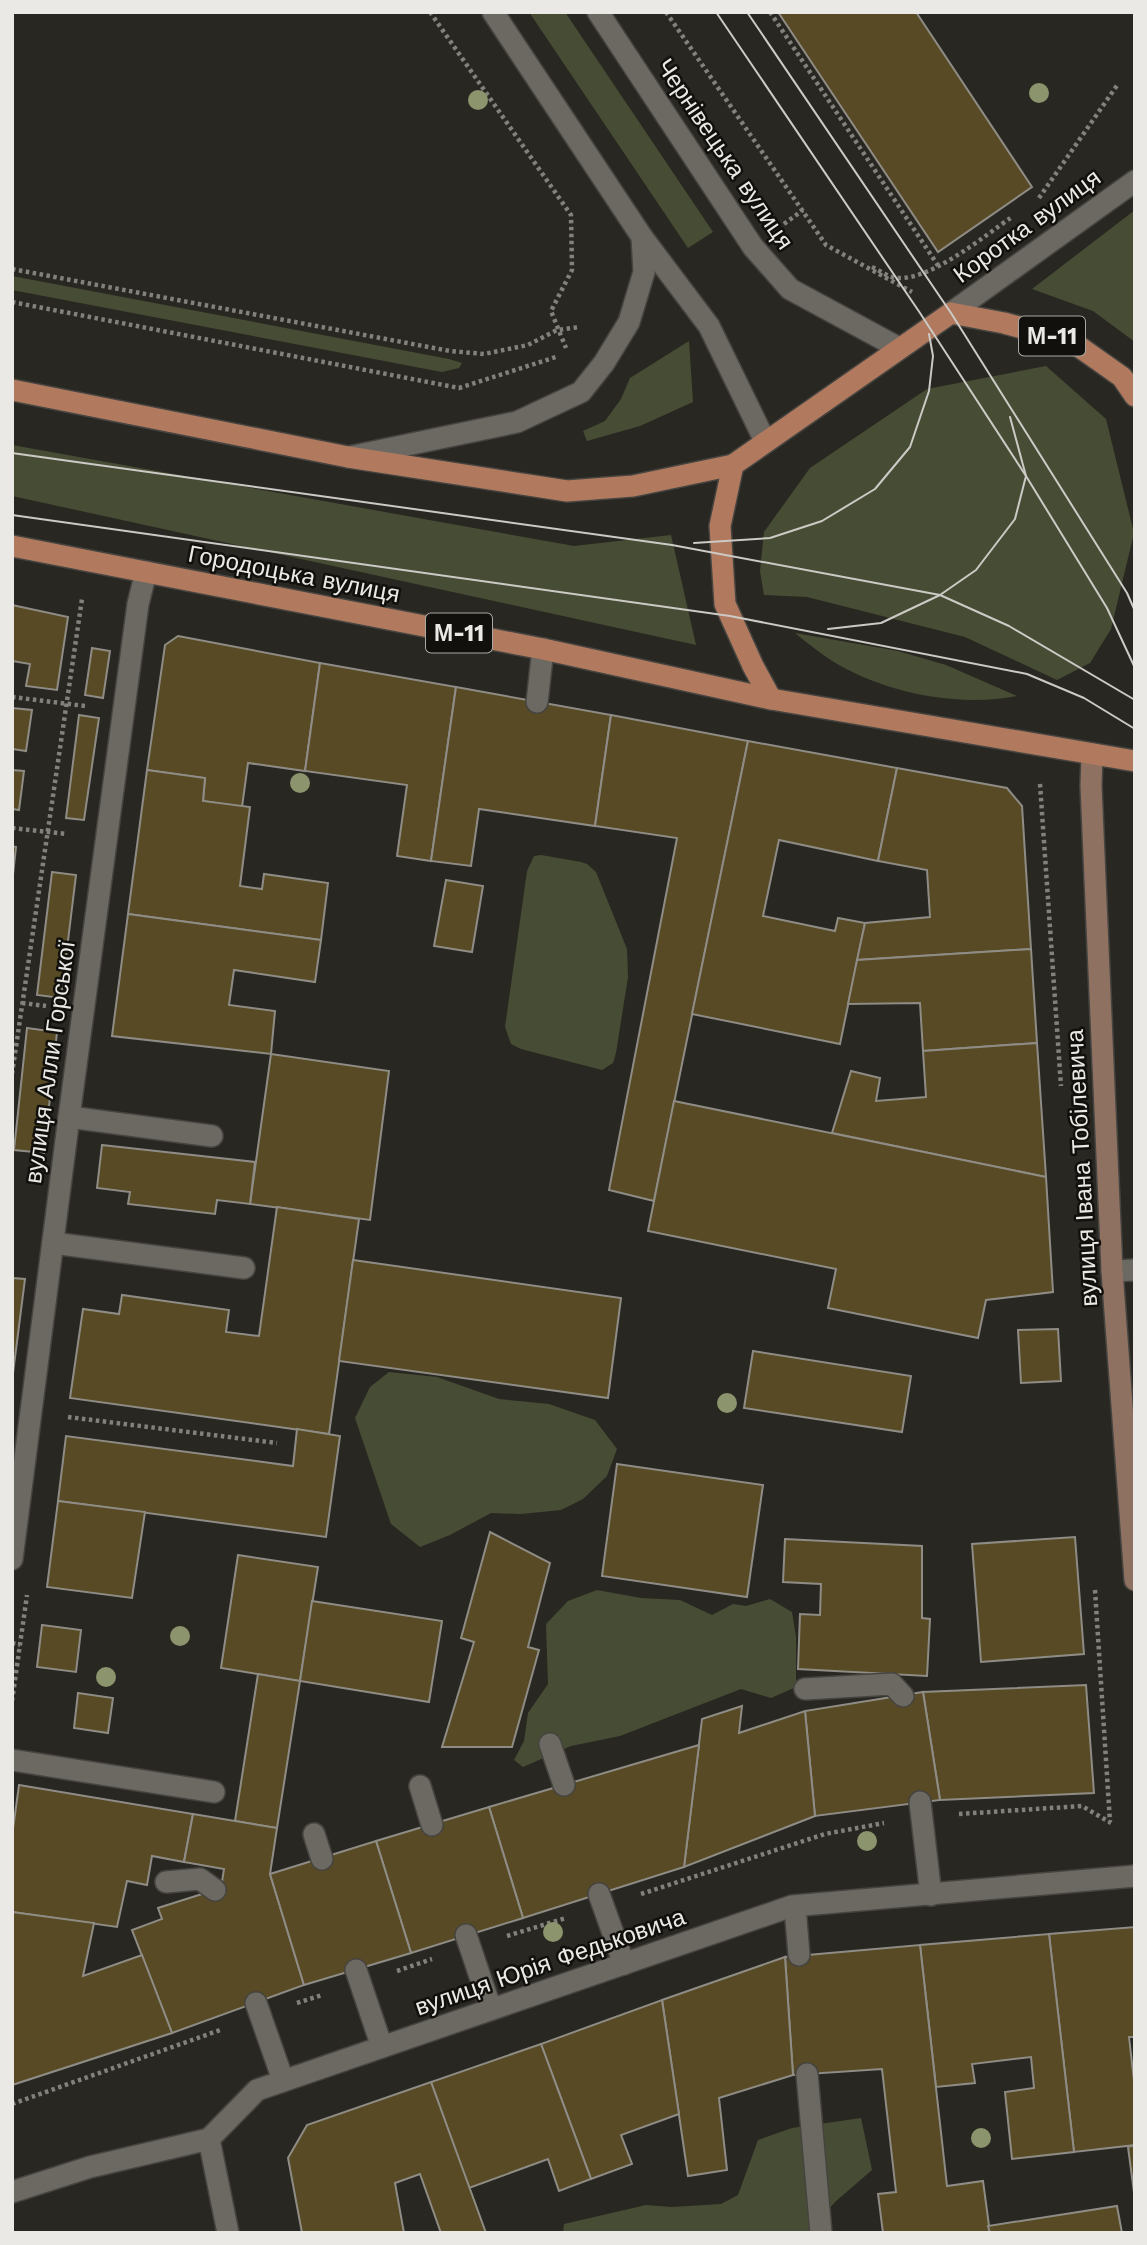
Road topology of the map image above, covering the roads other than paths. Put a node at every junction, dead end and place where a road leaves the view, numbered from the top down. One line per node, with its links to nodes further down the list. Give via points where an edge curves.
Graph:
1 (493, 12): 4 (street)
2 (598, 12): 6 (street, Чернівецька вулиця, via 752,247 790,289)
3 (1135, 181): 5 (street, Коротка вулиця)
4 (642, 237): 9 (street, via 709,326); 10 (street, via 644,272 629,321 581,392 517,422)
5 (951, 313): 6 (main road); 8 (main road, М-11, via 1071,341 1122,377)
6 (899, 348): 9 (main road)
7 (12, 390): 10 (main road)
8 (1135, 396)
9 (765, 441): 11 (main road)
10 (348, 457): 11 (main road, via 566,491 633,486)
11 (733, 465): 15 (main road, via 720,526 725,604)
12 (12, 546): 13 (main road, Городоцька вулиця / М-11)
13 (146, 572): 14 (main road, Городоцька вулиця / М-11); 19 (street, вулиця Алли Горської)
14 (543, 649): 15 (main road, Городоцька вулиця / М-11); 16 (street)
15 (771, 699): 17 (main road, М-11)
16 (537, 702)
17 (1092, 754): 18 (main road, М-11); 24 (main road, вулиця Івана Тобілевича)
18 (1135, 761)
19 (69, 1117): 20 (street); 21 (street, вулиця Алли Горської)
20 (212, 1136)
21 (53, 1243): 22 (street); 25 (street, вулиця Алли Горської)
22 (243, 1268)
23 (1135, 1270): 24 (street)
24 (1112, 1271): 26 (main road, вулиця Івана Тобілевича)
25 (12, 1559)
26 (1135, 1580)
27 (805, 1689): 28 (street, via 892,1684)
28 (903, 1696)
29 (550, 1744): 31 (street)
30 (12, 1760): 33 (street)
31 (564, 1785)
32 (420, 1786): 35 (street)
33 (214, 1792)
34 (921, 1809): 41 (street)
35 (432, 1825)
36 (314, 1834): 37 (street)
37 (322, 1859)
38 (1135, 1876): 41 (street, вулиця Юрія Федьковича)
39 (166, 1882): 40 (street, via 200,1879)
40 (215, 1890)
41 (931, 1895): 43 (street, вулиця Юрія Федьковича)
42 (601, 1900): 46 (street)
43 (795, 1906): 45 (street); 46 (street, вулиця Юрія Федьковича)
44 (468, 1941): 49 (street)
45 (799, 1955)
46 (624, 1964): 49 (street, вулиця Юрія Федьковича)
47 (358, 1976): 50 (street)
48 (258, 2009): 52 (street)
49 (491, 2010): 50 (street, вулиця Юрія Федьковича)
50 (382, 2047): 52 (street, вулиця Юрія Федьковича)
51 (807, 2074): 56 (street)
52 (283, 2080): 53 (street, вулиця Юрія Федьковича, via 257,2090)
53 (209, 2139): 54 (street, via 90,2167); 55 (street)
54 (12, 2192)
55 (228, 2233)
56 (821, 2233)

